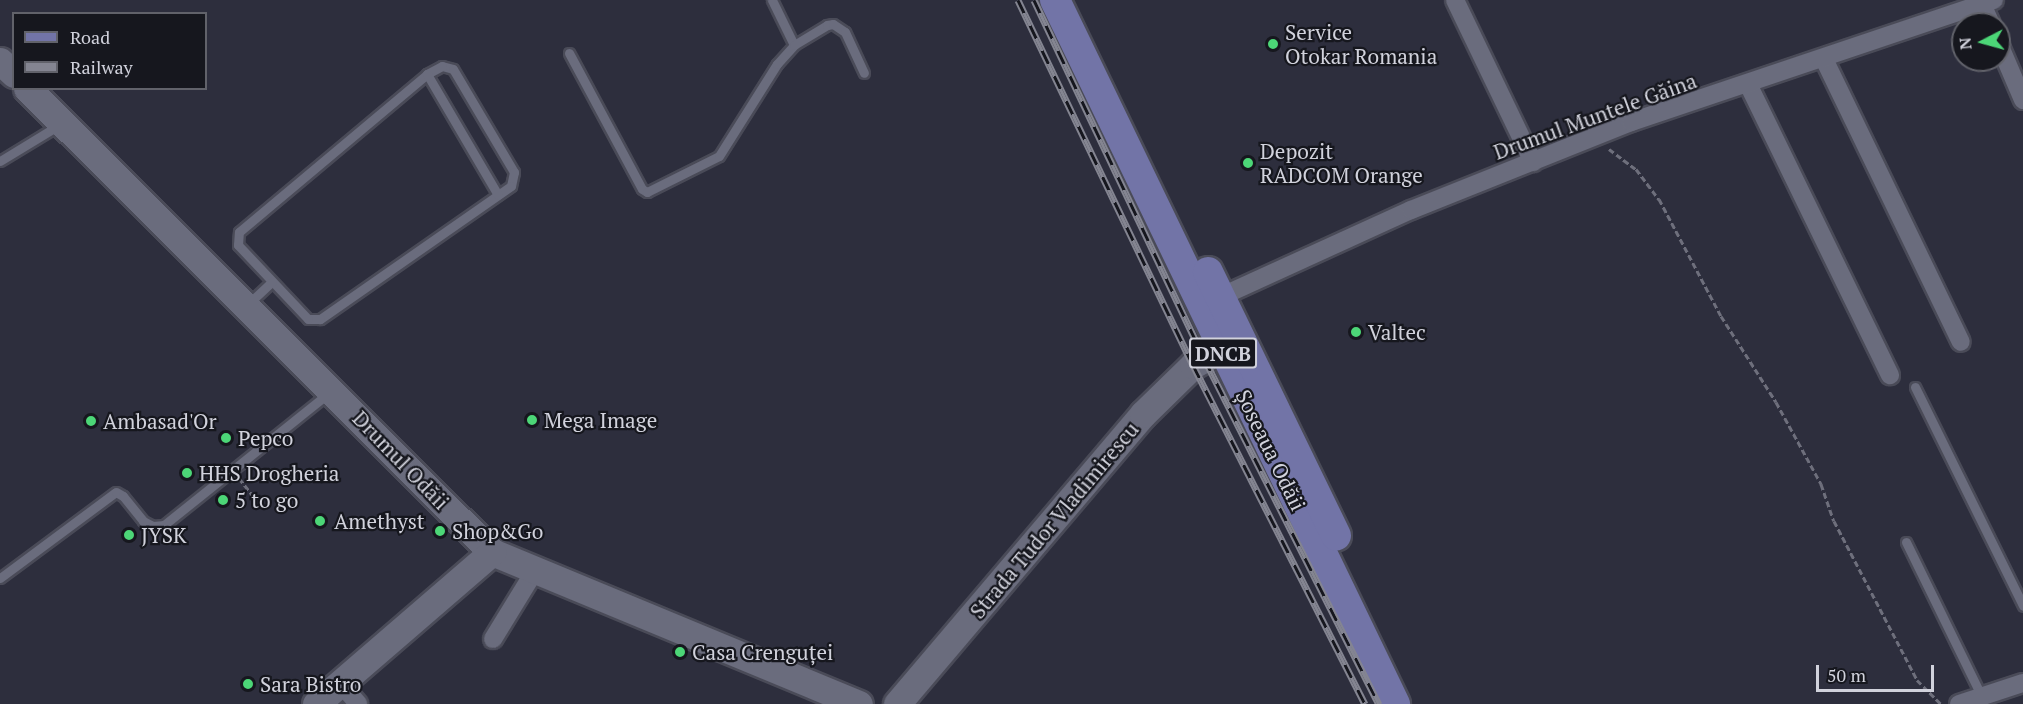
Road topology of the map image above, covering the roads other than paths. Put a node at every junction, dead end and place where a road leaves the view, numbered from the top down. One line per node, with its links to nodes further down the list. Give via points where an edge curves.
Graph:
1 (772, 0): 6 (lane)
2 (1054, 0): 23 (main road, Șoseaua Odăii / DNCB)
3 (1077, 0): 20 (main road, Șoseaua Odăii / DNCB)
4 (1455, 0): 17 (street)
5 (1988, 2): 8 (street, Drumul Muntele Găina)
6 (794, 45): 7 (lane, via 777,64 719,156 647,192); 10 (lane, via 833,24 845,32)
7 (569, 53)
8 (1824, 58): 12 (street, Drumul Muntele Găina); 22 (street)
9 (2011, 72): 14 (street)
10 (864, 73)
11 (427, 74): 18 (lane); 18 (lane, via 442,66 453,69 514,172 511,186); 19 (lane, via 239,232 238,245)
12 (1748, 84): 17 (street, Drumul Muntele Găina); 24 (street)
13 (29, 90): 15 (street, Drumul Odăii)
14 (2023, 100)
15 (62, 124): 16 (lane); 21 (street, Drumul Odăii)
16 (0, 161)
17 (1533, 162): 20 (street, Drumul Muntele Găina, via 1411,210)
18 (498, 195): 19 (lane, via 320,319 308,319)
19 (272, 282): 21 (lane)
20 (1220, 297): 41 (main road, Șoseaua Odăii / DNCB)
21 (247, 305): 26 (street, Drumul Odăii)
22 (1961, 342)
23 (1222, 349): 39 (street, Strada Tudor Vladimirescu, via 1193,365 1143,414); 40 (main road, Șoseaua Odăii / DNCB)
24 (1890, 375)
25 (1915, 387): 31 (lane)
26 (333, 390): 28 (street, Drumul Odăii); 30 (lane, via 164,525 153,526 143,521 116,492)
27 (1906, 542): 35 (lane)
28 (492, 552): 29 (street, Drumul Odăii); 33 (street)
29 (534, 572): 32 (street); 38 (street, Drumul Odăii)
30 (0, 578)
31 (2023, 606)
32 (494, 639)
33 (340, 683): 36 (street); 37 (street)
34 (2023, 683): 35 (street)
35 (1982, 697): 42 (street)
36 (316, 704)
37 (358, 704)
38 (860, 704)
39 (897, 704)
40 (1395, 704)
41 (1417, 704)
42 (1959, 704)

